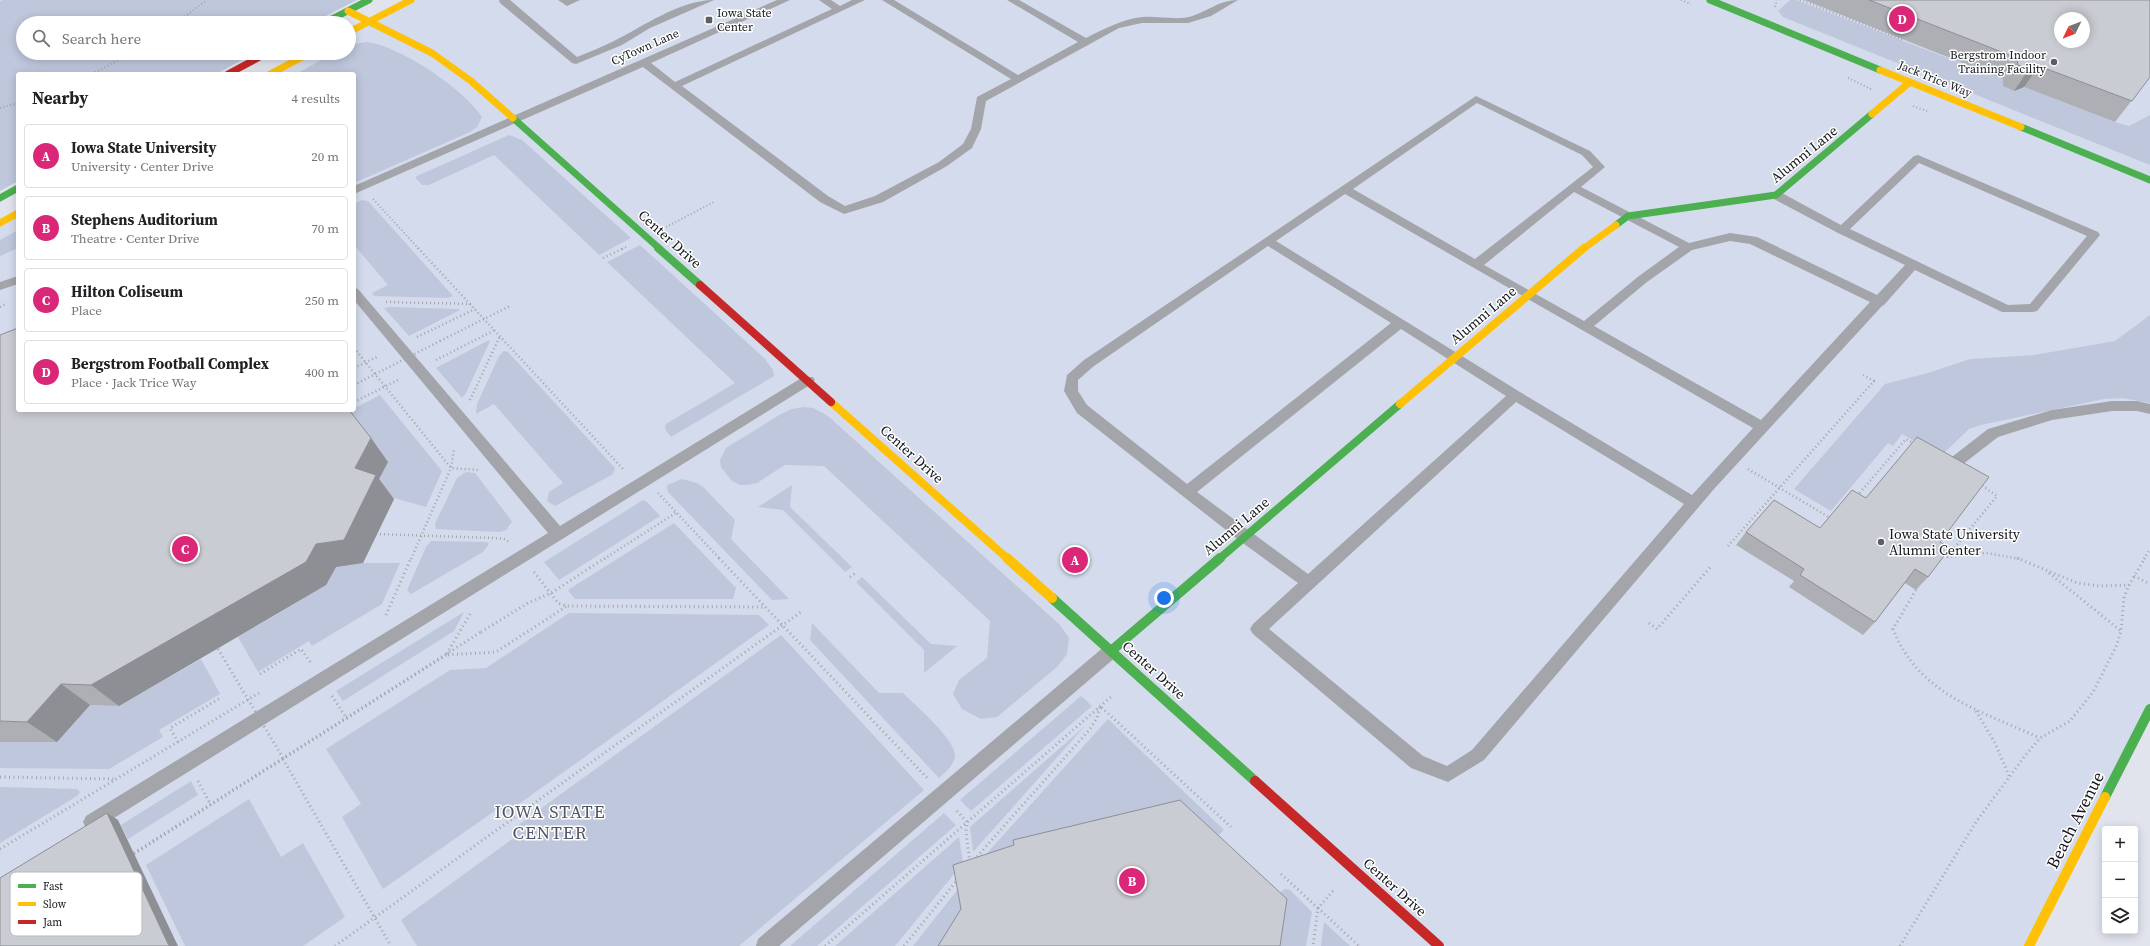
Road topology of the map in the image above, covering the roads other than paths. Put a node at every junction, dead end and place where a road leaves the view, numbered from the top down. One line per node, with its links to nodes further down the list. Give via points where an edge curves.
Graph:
1 (369, 0): 15 (street)
2 (412, 0): 17 (street)
3 (505, 0): 6 (lane, via 503,1 576,61 618,43 647,26)
4 (563, 0): 5 (lane, via 567,3)
5 (575, 0)
6 (710, 0)
7 (785, 0): 22 (lane, CyTown Lane)
8 (824, 0): 14 (lane)
9 (860, 0): 14 (lane)
10 (887, 0): 25 (lane)
11 (1012, 0): 19 (lane)
12 (1233, 0): 19 (lane, via 1208,14 1188,20 1126,22)
13 (1710, 0): 26 (street, Jack Trice Way)
14 (839, 9): 27 (lane)
15 (348, 10): 16 (street); 17 (street, Center Drive)
16 (337, 16)
17 (369, 21): 18 (street); 28 (street, Center Drive, via 452,66)
18 (356, 28)
19 (1085, 42): 25 (lane)
20 (254, 60): 23 (street)
21 (297, 60): 24 (street)
22 (643, 62): 27 (lane); 28 (lane, CyTown Lane)
23 (232, 72)
24 (274, 72)
25 (1018, 79): 27 (lane, via 981,99 976,129 968,146 943,164 879,199 844,210 824,199)
26 (1910, 82): 29 (street, Jack Trice Way); 34 (street, Alumni Lane)
27 (674, 86)
28 (515, 119): 32 (lane, CyTown Lane); 52 (street, Center Drive)
29 (2150, 180)
30 (1573, 187): 33 (lane, via 1598,167 1586,153 1476,99); 37 (lane); 43 (lane)
31 (16, 189): 35 (street)
32 (356, 189)
33 (1345, 189): 40 (lane); 43 (lane)
34 (1776, 195): 37 (street, Alumni Lane); 39 (lane)
35 (0, 198)
36 (16, 214): 38 (street)
37 (1628, 216): 41 (lane); 47 (street, Alumni Lane, via 1576,254)
38 (0, 223)
39 (1842, 230): 42 (lane); 42 (lane, via 1918,158 2094,235 2033,308 2006,309)
40 (1268, 241): 49 (lane); 57 (lane, via 1072,378 1071,391 1082,409)
41 (1688, 247): 48 (lane, via 1730,237 1753,240); 50 (lane, via 1643,279)
42 (1913, 264): 48 (lane)
43 (1476, 265): 47 (lane)
44 (16, 281): 45 (lane)
45 (0, 286)
46 (356, 294): 59 (lane)
47 (1528, 295): 50 (lane); 51 (street, Alumni Lane)
48 (1880, 302): 55 (lane)
49 (1400, 323): 51 (lane); 57 (lane)
50 (1586, 327): 55 (lane)
51 (1455, 358): 53 (lane); 60 (street, Alumni Lane)
52 (808, 380): 59 (lane); 62 (street, Center Drive)
53 (1515, 396): 58 (lane); 61 (lane)
54 (2150, 409): 56 (lane, via 2112,406 2052,415 1993,433)
55 (1763, 427): 58 (lane)
56 (1953, 464)
57 (1187, 492): 60 (lane)
58 (1694, 503): 61 (lane, via 1478,755 1448,774 1416,762 1258,629)
59 (558, 534): 64 (lane)
60 (1244, 537): 61 (lane); 62 (street, Alumni Lane)
61 (1309, 584)
62 (1111, 651): 65 (lane); 66 (street, Center Drive)
63 (2150, 709): 67 (street, Beach Avenue)
64 (81, 829)
65 (765, 946)
66 (1439, 946)
67 (2029, 946)

